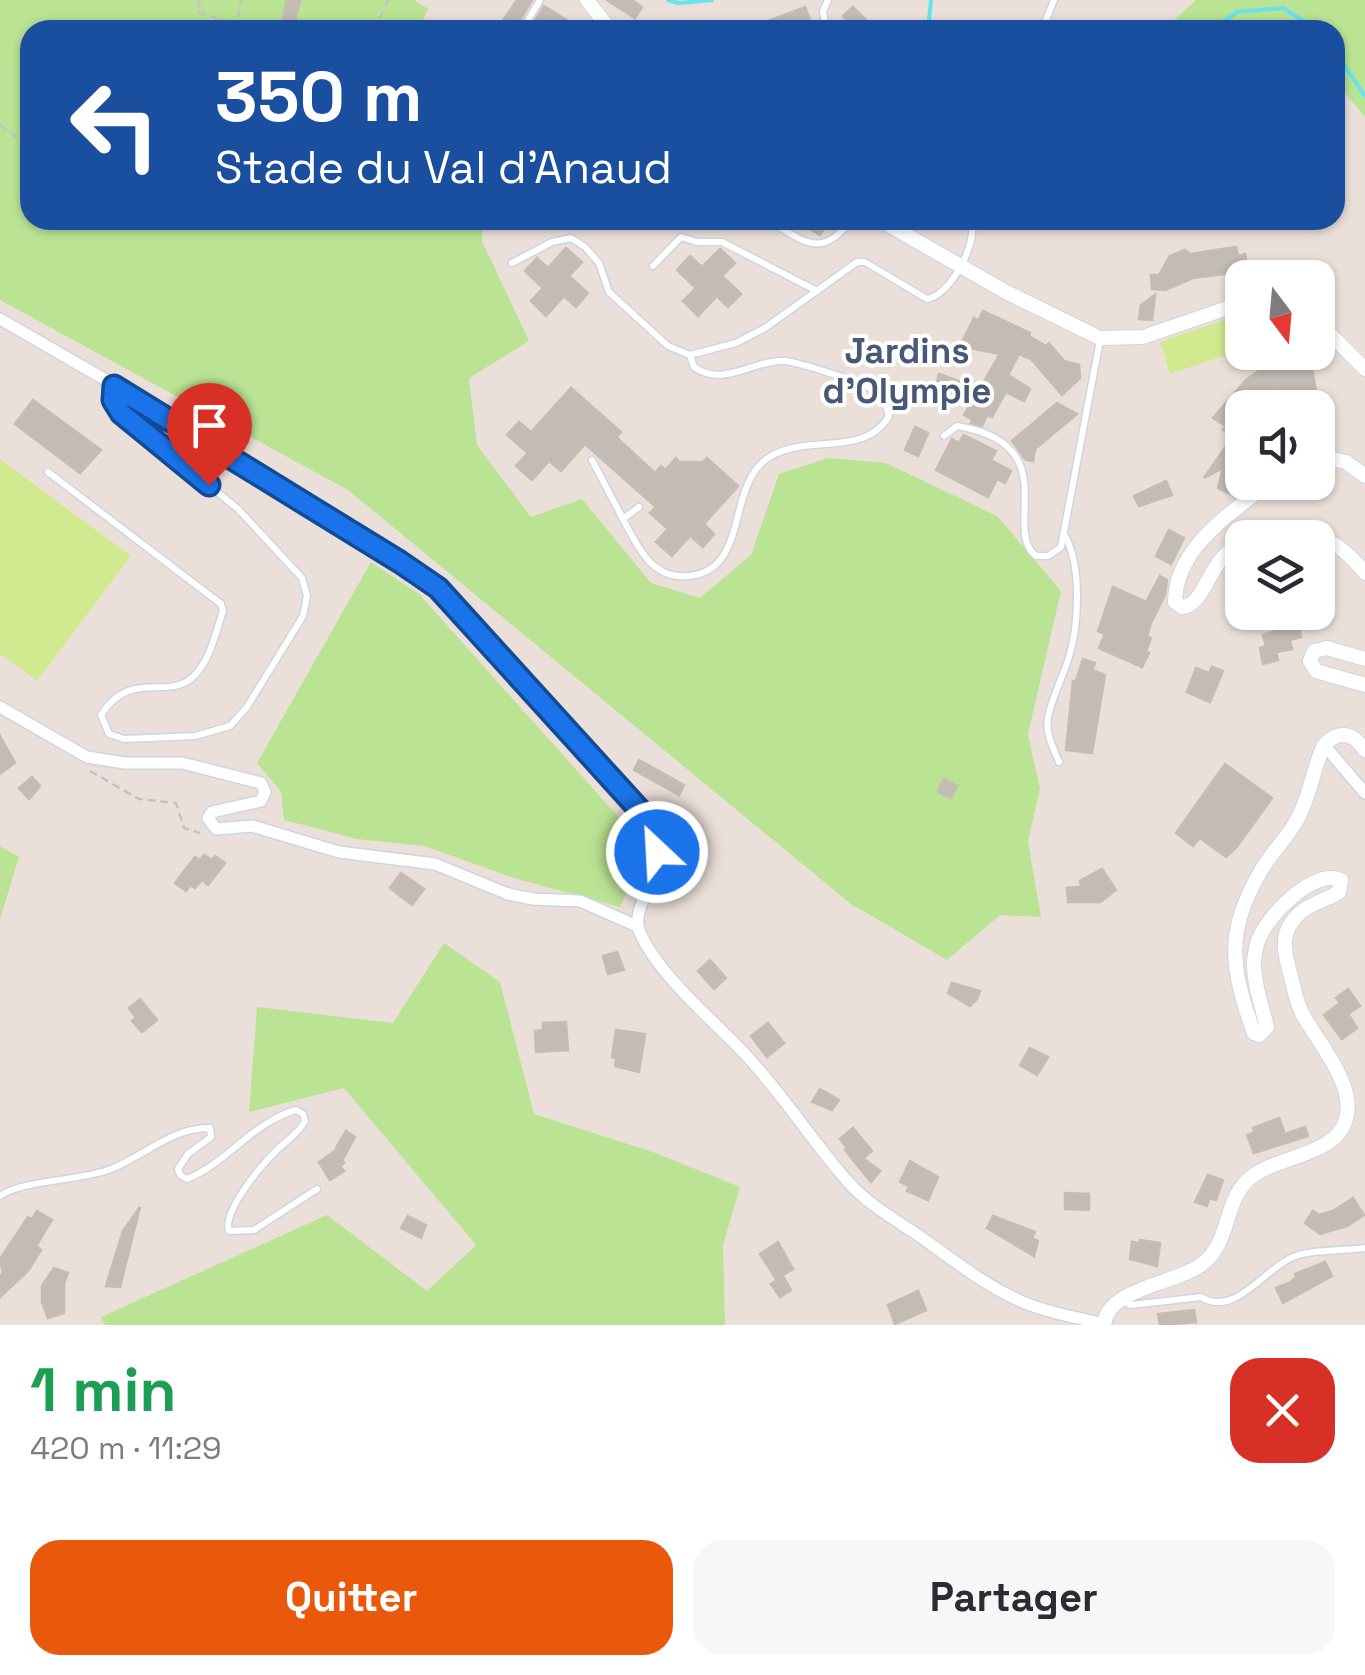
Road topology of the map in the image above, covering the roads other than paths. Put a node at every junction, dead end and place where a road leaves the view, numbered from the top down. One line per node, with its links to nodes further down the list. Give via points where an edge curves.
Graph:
1 (587, 0): 2 (street)
2 (602, 20)
3 (786, 230): 4 (lane, via 824,245)
4 (843, 230)
5 (897, 230): 9 (street)
6 (973, 230): 9 (lane)
7 (512, 262): 15 (lane, via 571,238 599,263 609,292 668,346)
8 (653, 266): 10 (lane, via 680,236 722,242)
9 (960, 267): 10 (lane, via 933,299 865,262 849,265); 13 (street)
10 (817, 291): 15 (lane, via 736,343)
11 (1225, 308): 13 (street, via 1143,336)
12 (0, 319): 17 (street)
13 (1100, 338): 26 (lane)
14 (1335, 339): 16 (street)
15 (690, 354): 25 (lane, via 694,367 713,375 767,362 802,364 872,390 890,416 868,438 784,450 762,462 746,488 723,558 703,574 658,571)
16 (1365, 369)
17 (114, 386): 21 (lane, via 121,413 238,508 302,578 303,616 230,726 195,736 109,734 102,714 124,690 191,679 206,659 223,611); 37 (street, via 438,588 646,817 656,871)
18 (944, 436): 26 (lane, via 958,426 970,428 1010,450 1027,489 1024,528 1036,556 1061,547)
19 (592, 460): 25 (lane)
20 (1335, 460): 22 (street)
21 (48, 472)
22 (1365, 476)
23 (1248, 500): 28 (street, via 1203,538 1180,574 1175,602 1182,608 1198,600)
24 (639, 507): 25 (lane)
25 (623, 520)
26 (1064, 534): 35 (lane, via 1076,568 1070,652 1047,720)
27 (1335, 543): 29 (street)
28 (1225, 554)
29 (1365, 573)
30 (1365, 659): 31 (street, via 1327,648 1314,651 1310,661 1316,671)
31 (1365, 684)
32 (0, 707): 37 (street, via 76,753 125,763 182,763 261,784 261,802 212,812 208,818 216,830 252,826 340,852 436,864 508,894 580,900)
33 (1324, 745): 34 (street, via 1332,736 1351,735); 36 (street); 41 (street, via 1300,814 1253,886 1233,940 1234,965 1254,1033 1264,1034 1254,965 1258,940 1284,904 1313,881 1341,880 1338,892 1306,906 1292,922 1284,952 1300,1008 1341,1080 1346,1114 1326,1144 1242,1184 1216,1252 1200,1266)
34 (1365, 750)
35 (1059, 762)
36 (1365, 793)
37 (638, 926): 42 (street, via 682,991 744,1053 859,1192 993,1287)
38 (317, 1189): 39 (lane, via 254,1230 228,1231 232,1208 273,1153 301,1129 304,1114 296,1110 187,1178 178,1169 211,1137 210,1128 168,1138 108,1170)
39 (1, 1193)
40 (1365, 1248): 41 (lane, via 1294,1256 1226,1300)
41 (1120, 1300): 42 (street, via 1108,1308)
42 (1104, 1324)

